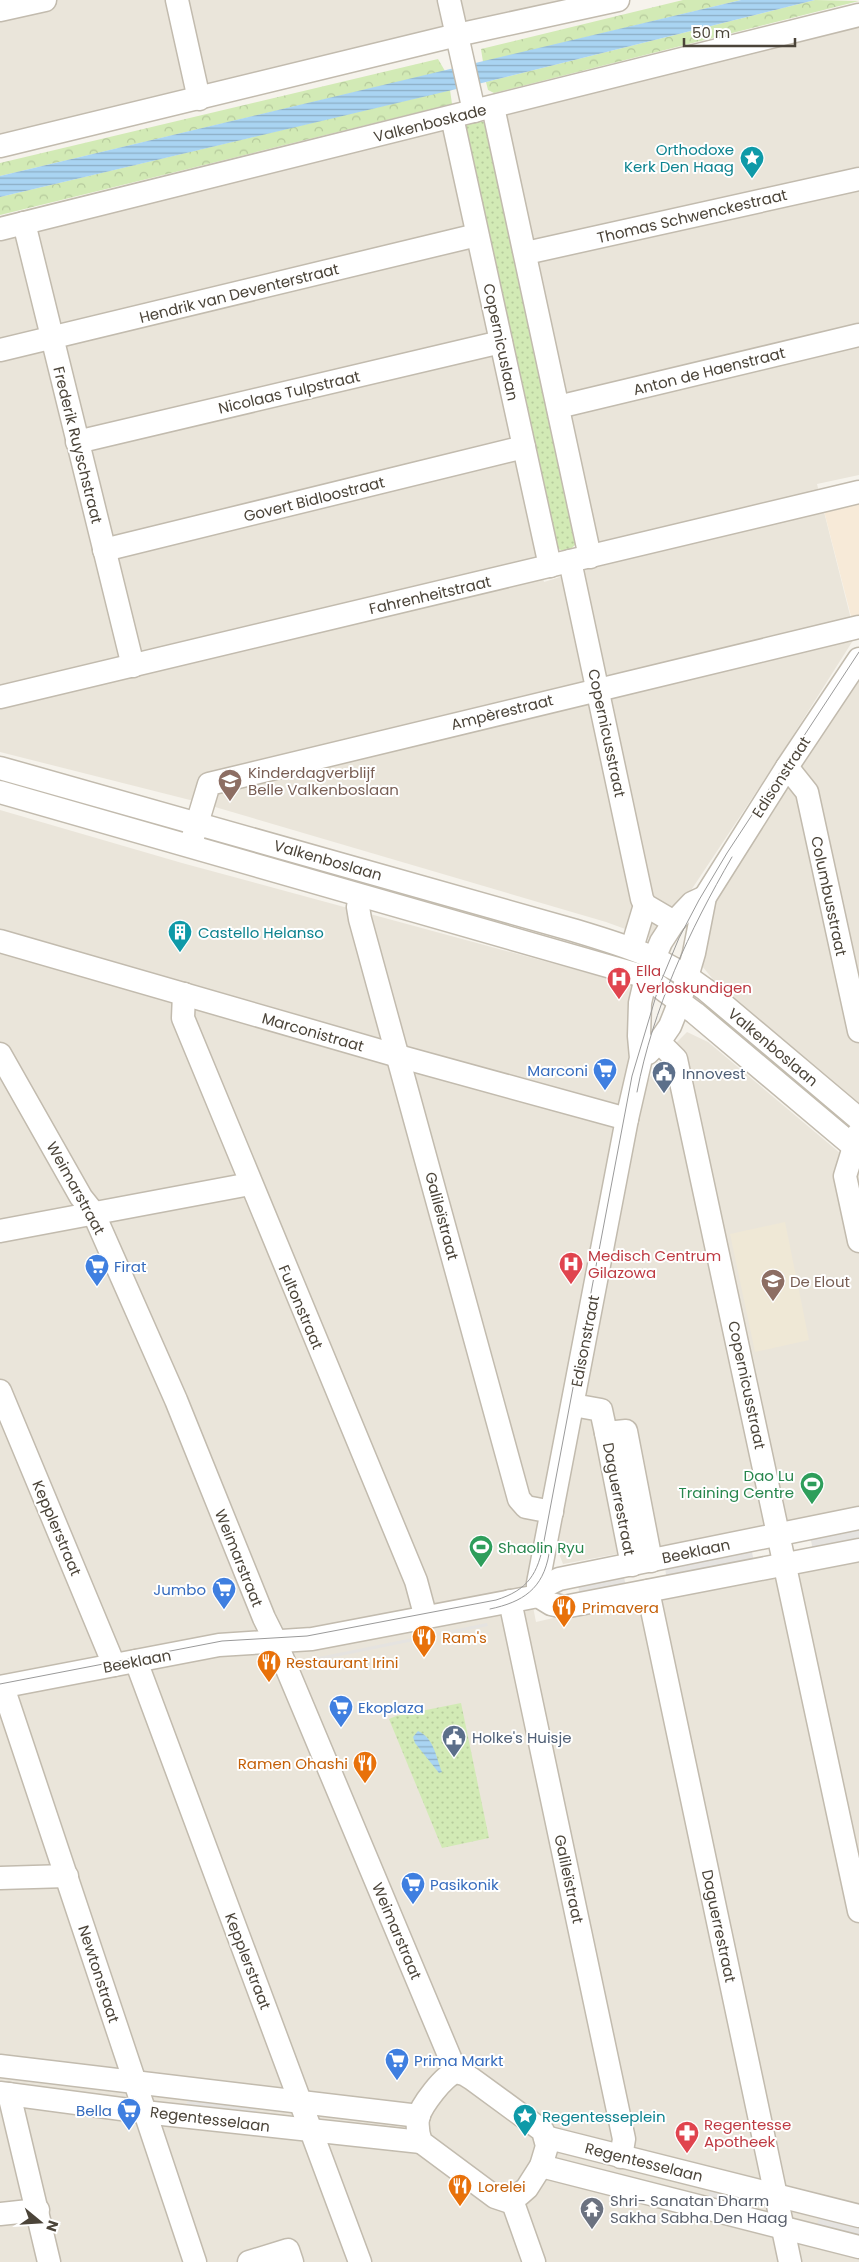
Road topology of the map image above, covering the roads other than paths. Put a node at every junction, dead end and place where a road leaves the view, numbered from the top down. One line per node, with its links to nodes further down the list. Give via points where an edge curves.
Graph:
1 (177, 0): 8 (street)
2 (449, 0): 7 (street)
3 (36, 1): 5 (street)
4 (605, 1): 7 (street)
5 (0, 10)
6 (859, 15): 9 (street, Valkenboskade)
7 (459, 45): 8 (street); 9 (street)
8 (199, 99): 11 (street)
9 (479, 106): 10 (street, Valkenboskade); 16 (street)
10 (452, 117): 13 (street, Valkenboskade); 15 (street, Copernicuslaan)
11 (0, 146)
12 (859, 179): 16 (street, Thomas Schwenckestraat)
13 (24, 223): 14 (street, Valkenboskade); 18 (street, Frederik Ruyschstraat)
14 (0, 229)
15 (477, 235): 18 (street, Hendrik van Deventerstraat); 19 (street, Copernicuslaan)
16 (526, 253): 21 (street)
17 (859, 335): 21 (street, Anton de Haenstraat)
18 (52, 338): 20 (street, Hendrik van Deventerstraat); 22 (street, Frederik Ruyschstraat)
19 (501, 342): 22 (street, Nicolaas Tulpstraat); 23 (street, Copernicuslaan)
20 (0, 350)
21 (558, 408): 26 (street)
22 (77, 442): 25 (street, Frederik Ruyschstraat)
23 (524, 447): 25 (street, Govert Bidloostraat); 26 (street, Copernicuslaan)
24 (859, 492): 26 (street, Fahrenheitstraat)
25 (104, 550): 29 (street, Frederik Ruyschstraat)
26 (570, 562): 29 (street, Fahrenheitstraat); 30 (street, Copernicusstraat)
27 (859, 626): 30 (street, Ampèrestraat)
28 (859, 659): 32 (street, Edisonstraat)
29 (133, 666): 31 (street, Fahrenheitstraat)
30 (598, 689): 35 (street, Ampèrestraat, via 209,784); 39 (street, Copernicusstraat)
31 (0, 698)
32 (787, 767): 38 (street, Edisonstraat); 47 (street, Columbusstraat, via 807,792)
33 (0, 768): 35 (street, Valkenboslaan)
34 (0, 792): 36 (street, Valkenboslaan)
35 (197, 823): 36 (street, Ampèrestraat); 41 (street, Valkenboslaan)
36 (191, 846): 37 (street, Valkenboslaan)
37 (360, 896): 43 (street, Valkenboslaan); 49 (street, Galileïstraat, via 360,919)
38 (705, 897): 40 (street, Edisonstraat, via 692,903); 44 (street, Edisonstraat)
39 (645, 905): 40 (street); 41 (street)
40 (674, 922): 43 (street, Edisonstraat)
41 (634, 939): 43 (street, Valkenboslaan)
42 (0, 941): 45 (street, Marconistraat)
43 (650, 967): 44 (street, Valkenboslaan); 46 (street, Valkenboslaan); 50 (street, Edisonstraat, via 640,1003)
44 (687, 976): 46 (street, Edisonstraat); 53 (street, Valkenboslaan)
45 (184, 994): 49 (street, Marconistraat); 55 (street, Fultonstraat, via 183,1018)
46 (680, 1001): 48 (street); 54 (street, Valkenboslaan)
47 (859, 1030)
48 (659, 1042): 50 (street); 63 (street, Copernicusstraat, via 676,1059)
49 (398, 1056): 52 (street, Marconistraat); 61 (street, Galileïstraat, via 519,1499 526,1507)
50 (641, 1058): 52 (street, Edisonstraat)
51 (3, 1065): 56 (street, Weimarstraat)
52 (627, 1119): 60 (street, Edisonstraat)
53 (859, 1119)
54 (857, 1143): 58 (street, via 845,1176)
55 (250, 1184): 56 (street); 70 (street, Fultonstraat, via 416,1581)
56 (93, 1212): 57 (street); 71 (street, Weimarstraat, via 176,1400)
57 (0, 1231)
58 (859, 1241)
59 (0, 1391): 72 (street, Kepplerstraat)
60 (573, 1405): 61 (street, Edisonstraat); 65 (street, Daguerrestraat, via 602,1410 606,1434 626,1432)
61 (552, 1512): 68 (street, Edisonstraat)
62 (859, 1518): 63 (street, Beeklaan)
63 (779, 1534): 65 (street, Beeklaan); 66 (street, Copernicusstraat)
64 (859, 1550): 66 (street, Beeklaan)
65 (642, 1563): 68 (street, Beeklaan, via 559,1578)
66 (785, 1564): 67 (street, Beeklaan); 76 (street, Copernicusstraat)
67 (648, 1591): 68 (street, Beeklaan, via 564,1607); 89 (street, Daguerrestraat)
68 (538, 1596): 69 (street, Beeklaan)
69 (510, 1601): 70 (street, Beeklaan); 87 (street, Galileïstraat, via 624,2139)
70 (417, 1619): 71 (street, Beeklaan, via 378,1640 304,1654)
71 (275, 1641): 72 (street, Beeklaan, via 220,1645); 78 (street, Weimarstraat)
72 (125, 1663): 73 (street, Beeklaan); 81 (street, Kepplerstraat)
73 (1, 1687): 74 (street, Newtonstraat)
74 (67, 1876): 75 (street); 79 (street, Newtonstraat)
75 (0, 1878)
76 (859, 1911)
77 (0, 2066): 79 (street, Regentesselaan)
78 (456, 2072): 83 (street, via 445,2079); 85 (street, via 464,2074 506,2103 543,2131)
79 (135, 2082): 81 (street, Regentesselaan); 82 (street, Newtonstraat)
80 (4, 2093): 82 (street, Regentesselaan); 91 (street)
81 (300, 2101): 83 (street, Regentesselaan); 84 (street, Kepplerstraat)
82 (144, 2112): 84 (street, Regentesselaan); 97 (street, Newtonstraat)
83 (419, 2116): 86 (street, via 417,2128)
84 (311, 2131): 86 (street, Regentesselaan); 100 (street, Kepplerstraat)
85 (546, 2137): 87 (street, Regentesselaan); 88 (street)
86 (421, 2142): 90 (street, via 494,2197)
87 (621, 2157): 89 (street, Regentesselaan)
88 (542, 2166): 90 (street, via 527,2188); 94 (street, Regentesselaan)
89 (777, 2195): 93 (street, Regentesselaan); 94 (street, Daguerrestraat)
90 (512, 2200): 101 (street)
91 (38, 2210): 92 (street); 96 (street)
92 (0, 2214)
93 (859, 2216)
94 (781, 2228): 95 (street, Regentesselaan); 102 (street, Daguerrestraat)
95 (859, 2247)
96 (50, 2262)
97 (195, 2262)
98 (249, 2262): 99 (street, via 288,2250)
99 (292, 2262)
100 (360, 2262)
101 (534, 2262)
102 (790, 2262)

